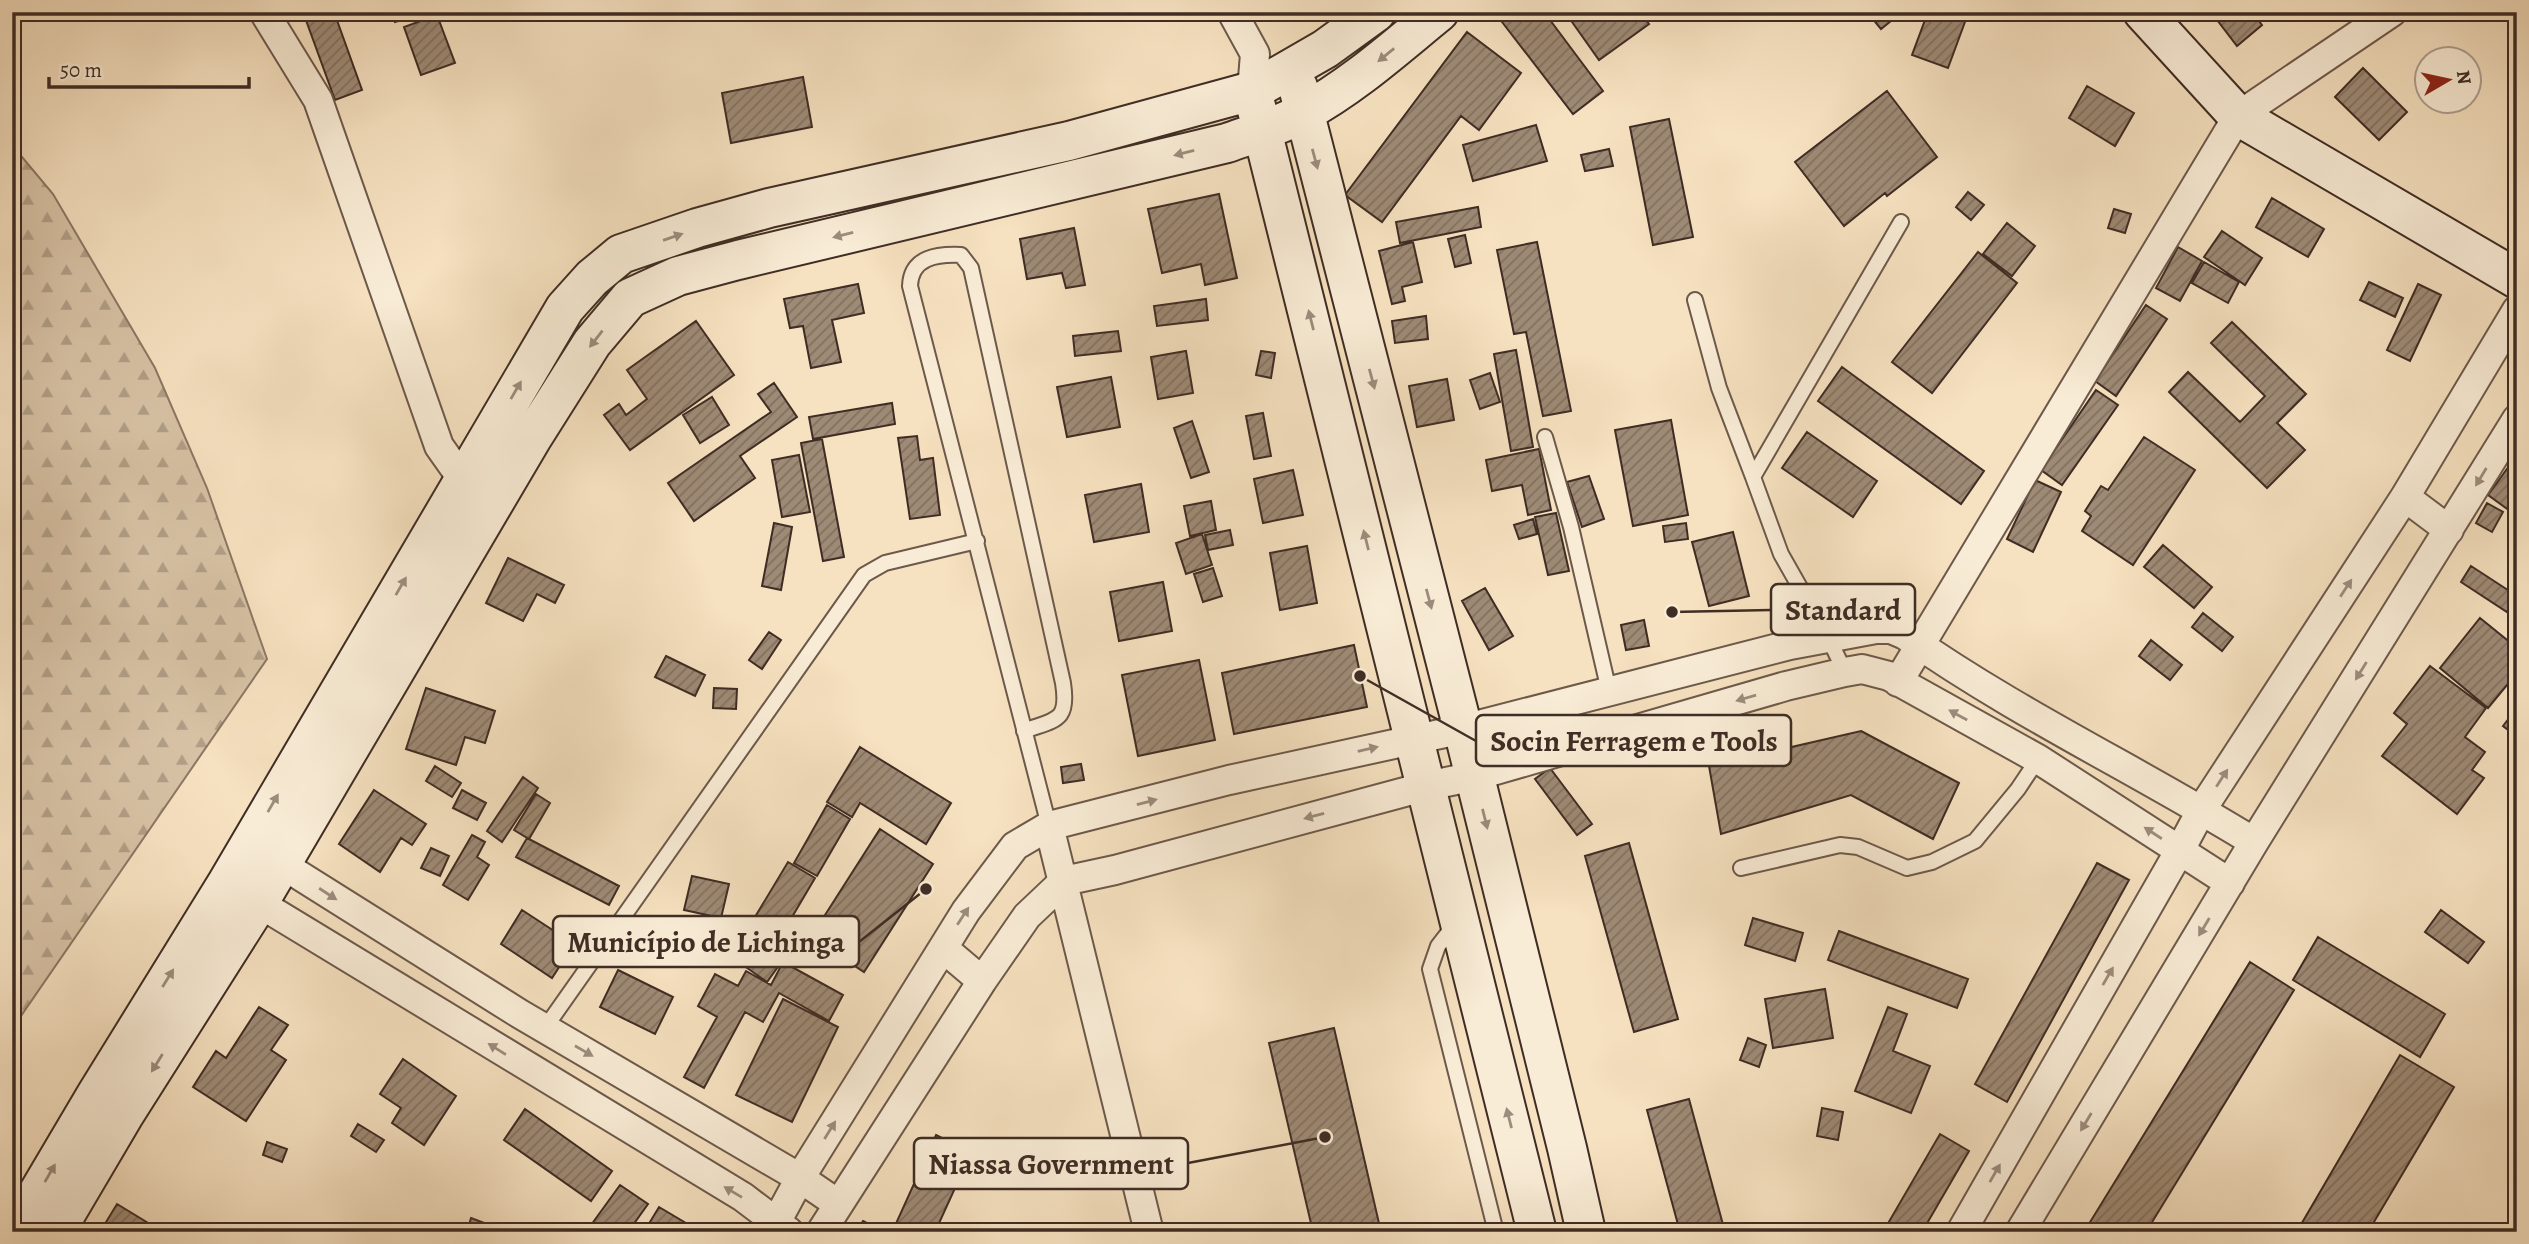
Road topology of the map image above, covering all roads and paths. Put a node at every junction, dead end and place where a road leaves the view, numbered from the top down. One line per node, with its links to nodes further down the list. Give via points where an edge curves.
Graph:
1 (264, 12): 25 (street, via 318,100 439,446)
2 (1232, 12): 8 (street)
3 (1376, 12): 7 (main road)
4 (1439, 12): 9 (main road, one-way to 9, via 1378,62)
5 (2143, 12): 10 (main road)
6 (2392, 12): 10 (street)
7 (1294, 68): 8 (main road); 9 (main road)
8 (1253, 72): 11 (main road); 12 (main road, via 1069,141)
9 (1303, 113): 11 (main road); 37 (main road, one-way to 37)
10 (2238, 116): 18 (main road); 32 (street)
11 (1264, 130): 14 (main road, one-way to 14); 39 (main road, one-way to 11)
12 (964, 165): 13 (main road); 14 (main road)
13 (891, 181): 15 (main road); 17 (main road, one-way to 13, via 621,254 698,228)
14 (974, 204): 15 (main road)
15 (902, 221): 19 (main road, one-way to 19, via 678,276)
16 (1901, 222): 24 (lane)
17 (592, 278): 19 (main road); 25 (main road, one-way to 17, via 565,308)
18 (2517, 279)
19 (630, 298): 27 (main road, one-way to 27, via 592,343)
20 (1695, 300): 24 (lane, via 1719,388)
21 (2517, 310): 26 (street)
22 (2517, 419): 28 (street, one-way to 28)
23 (1545, 437): 36 (lane)
24 (1753, 477): 31 (lane, via 1781,554)
25 (463, 480): 27 (street); 30 (main road, one-way to 25)
26 (2405, 497): 28 (street); 43 (street, one-way to 26)
27 (496, 500): 33 (main road)
28 (2449, 530): 45 (street, one-way to 45)
29 (976, 541): 38 (lane); 38 (lane, via 910,286 917,265 940,254 961,255 971,268 1063,683 1064,712); 57 (lane, via 885,563 864,575)
30 (377, 626): 33 (main road); 47 (main road, one-way to 30)
31 (1828, 637): 32 (street, via 1891,629); 34 (lane); 36 (street)
32 (1920, 645): 35 (street); 43 (street, via 1986,688)
33 (408, 649): 47 (main road)
34 (1845, 672): 35 (street, via 1875,671); 41 (street, one-way to 41)
35 (1898, 682): 40 (street, one-way to 35)
36 (1609, 691): 37 (street)
37 (1463, 729): 39 (street); 41 (main road)
38 (1024, 731): 44 (lane)
39 (1415, 739): 42 (main road); 44 (street, one-way to 39, via 1229,780)
40 (2038, 759): 46 (street, one-way to 40); 48 (lane, via 1975,841 1932,862 1907,868 1858,847 1840,845)
41 (1475, 776): 42 (street); 55 (main road, one-way to 55)
42 (1427, 786): 49 (street, one-way to 49); 52 (main road)
43 (2202, 809): 45 (street); 46 (street)
44 (1049, 827): 49 (street); 53 (street, one-way to 44, via 1015,846)
45 (2255, 842): 50 (street)
46 (2180, 850): 50 (street); 72 (street, one-way to 46)
47 (265, 854): 51 (main road); 57 (street, one-way to 57)
48 (1741, 868)
49 (1064, 881): 54 (street, via 1027,916); 68 (street)
50 (2230, 883): 73 (street, one-way to 73)
51 (243, 893): 58 (street, one-way to 51); 59 (main road)
52 (1460, 917): 56 (main road); 69 (lane, via 1438,946 1430,969)
53 (943, 948): 54 (street); 62 (street, one-way to 53)
54 (982, 981): 63 (street)
55 (1531, 1003): 56 (main road); 60 (main road)
56 (1484, 1016): 61 (main road, one-way to 56)
57 (545, 1028): 58 (street); 62 (street, one-way to 62)
58 (524, 1066): 64 (street, one-way to 58, via 743,1197)
59 (110, 1105): 65 (main road, one-way to 59); 66 (main road)
60 (1567, 1148): 61 (main road); 71 (main road)
61 (1519, 1158): 70 (main road)
62 (800, 1178): 63 (street); 64 (street)
63 (838, 1204): 67 (street)
64 (779, 1229)
65 (15, 1232)
66 (55, 1232)
67 (821, 1232)
68 (1149, 1232)
69 (1496, 1232)
70 (1537, 1232)
71 (1586, 1232)
72 (1961, 1232)
73 (2020, 1232)

